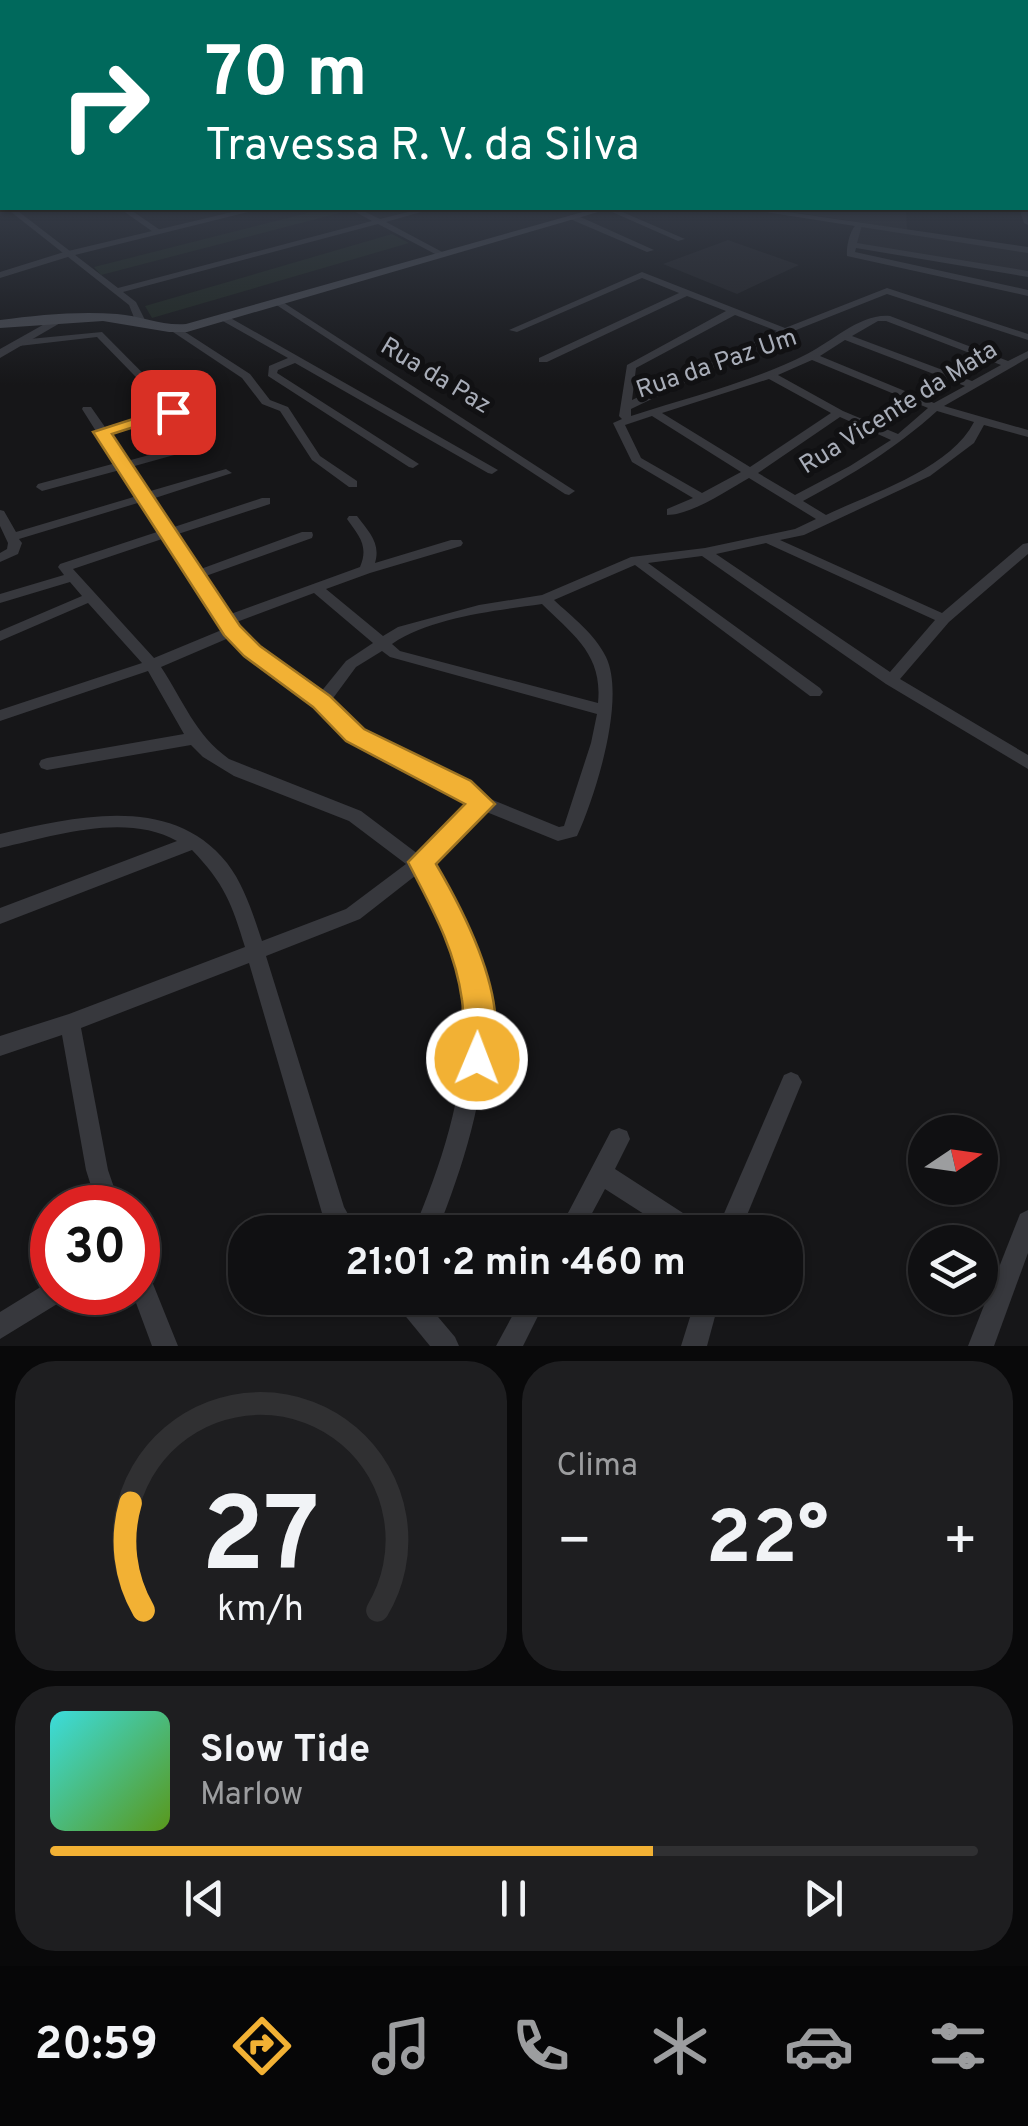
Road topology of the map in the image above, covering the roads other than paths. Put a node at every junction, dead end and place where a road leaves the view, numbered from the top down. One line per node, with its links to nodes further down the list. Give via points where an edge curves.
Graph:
1 (49, 260): 8 (street)
2 (76, 260): 9 (street)
3 (234, 260): 9 (street)
4 (424, 260): 12 (main road)
5 (875, 260): 11 (street)
6 (941, 260): 7 (street)
7 (1028, 274)
8 (0, 275)
9 (116, 291): 17 (street)
10 (688, 292): 13 (street); 20 (street, via 638,275); 30 (street)
11 (1028, 293)
12 (278, 302): 16 (main road); 51 (street, Rua da Paz)
13 (734, 311): 21 (street); 39 (street, via 636,362 628,372)
14 (61, 318): 15 (main road); 18 (main road); 25 (street)
15 (85, 318): 17 (main road); 22 (street)
16 (224, 318): 19 (main road); 29 (street)
17 (140, 320): 19 (main road)
18 (0, 324)
19 (176, 330): 49 (street, via 284,409 316,458)
20 (514, 330)
21 (785, 331): 24 (street, via 887,290); 39 (street)
22 (99, 334): 25 (street); 36 (street)
23 (845, 337): 28 (street, Rua da Paz Um); 31 (street, Rua da Paz Um, via 879,317); 33 (street)
24 (1028, 337)
25 (18, 343): 26 (street)
26 (0, 354)
27 (1028, 354): 31 (street, Rua Vicente da Mata)
28 (812, 356): 32 (street, Rua da Paz Um); 34 (street)
29 (293, 360): 44 (street, via 272,374); 46 (street)
30 (543, 360)
31 (1009, 365): 33 (street, Rua Vicente da Mata)
32 (770, 374): 37 (street, Rua da Paz Um); 38 (street)
33 (975, 386): 34 (street, Rua Vicente da Mata)
34 (935, 407): 40 (street); 43 (street, Rua Vicente da Mata)
35 (87, 409): 41 (street)
36 (173, 412): 41 (street); 45 (street, via 204,446)
37 (654, 413): 39 (street, Rua da Paz Um); 48 (street)
38 (839, 413): 43 (street); 48 (street)
39 (626, 414): 53 (street, Rua da Paz Um, via 619,426 636,460)
40 (980, 421): 42 (street); 59 (street, via 970,441 926,472)
41 (102, 432): 45 (street)
42 (1028, 434)
43 (899, 440): 55 (street, Rua Vicente da Mata)
44 (413, 464)
45 (124, 467): 50 (street); 52 (street)
46 (492, 470)
47 (226, 474): 52 (street)
48 (748, 474): 53 (street); 55 (street)
49 (353, 484)
50 (42, 487)
51 (569, 490)
52 (145, 498): 60 (street); 65 (street)
53 (703, 500): 56 (street)
54 (266, 501): 60 (street)
55 (793, 501): 59 (street)
56 (672, 512)
57 (0, 514): 65 (street)
58 (353, 519): 68 (street, via 372,544)
59 (824, 520): 62 (street)
60 (168, 534): 69 (street); 70 (street)
61 (307, 535): 70 (street)
62 (768, 539): 66 (street); 75 (street)
63 (456, 544): 68 (street)
64 (1028, 548): 75 (street)
65 (8, 549)
66 (705, 552): 67 (street); 80 (street)
67 (636, 560): 74 (street); 81 (street)
68 (365, 570): 71 (street)
69 (69, 572): 72 (street); 73 (street)
70 (196, 574): 76 (street)
71 (316, 589): 76 (street); 78 (street)
72 (93, 596): 77 (street); 79 (street)
73 (0, 598)
74 (545, 599): 78 (street, via 442,618); 83 (street, via 597,653 607,675)
75 (944, 619): 80 (street)
76 (228, 626): 79 (street); 82 (street)
77 (0, 636)
78 (380, 645): 82 (street, via 351,664); 83 (street, via 427,665)
79 (152, 666): 84 (street); 85 (street)
80 (890, 680): 86 (street)
81 (816, 692)
82 (322, 702): 88 (street, via 355,735)
83 (606, 711): 88 (street, via 570,831 548,833)
84 (0, 716)
85 (196, 738): 87 (street); 91 (street, via 226,765 354,815)
86 (1028, 763)
87 (47, 764)
88 (482, 804): 91 (street)
89 (0, 841): 90 (street, via 126,820 158,823)
90 (194, 842): 92 (street); 93 (street, via 220,867)
91 (421, 862): 93 (street, via 353,914); 101 (street, via 455,922 478,1003 470,1104)
92 (0, 916)
93 (256, 953): 94 (street); 100 (street)
94 (70, 1022): 95 (street); 99 (street)
95 (0, 1046)
96 (790, 1082): 104 (street)
97 (619, 1140): 98 (street)
98 (601, 1173): 102 (street); 103 (street)
99 (102, 1185)
100 (335, 1215)
101 (433, 1215)
102 (579, 1215)
103 (666, 1215)
104 (735, 1215)
105 (1028, 1222): 116 (street)
106 (30, 1307): 111 (street)
107 (153, 1315): 112 (street)
108 (421, 1315): 113 (street)
109 (526, 1315): 114 (street)
110 (703, 1315): 115 (street)
111 (0, 1327)
112 (165, 1346)
113 (446, 1346)
114 (509, 1346)
115 (694, 1346)
116 (981, 1346)

